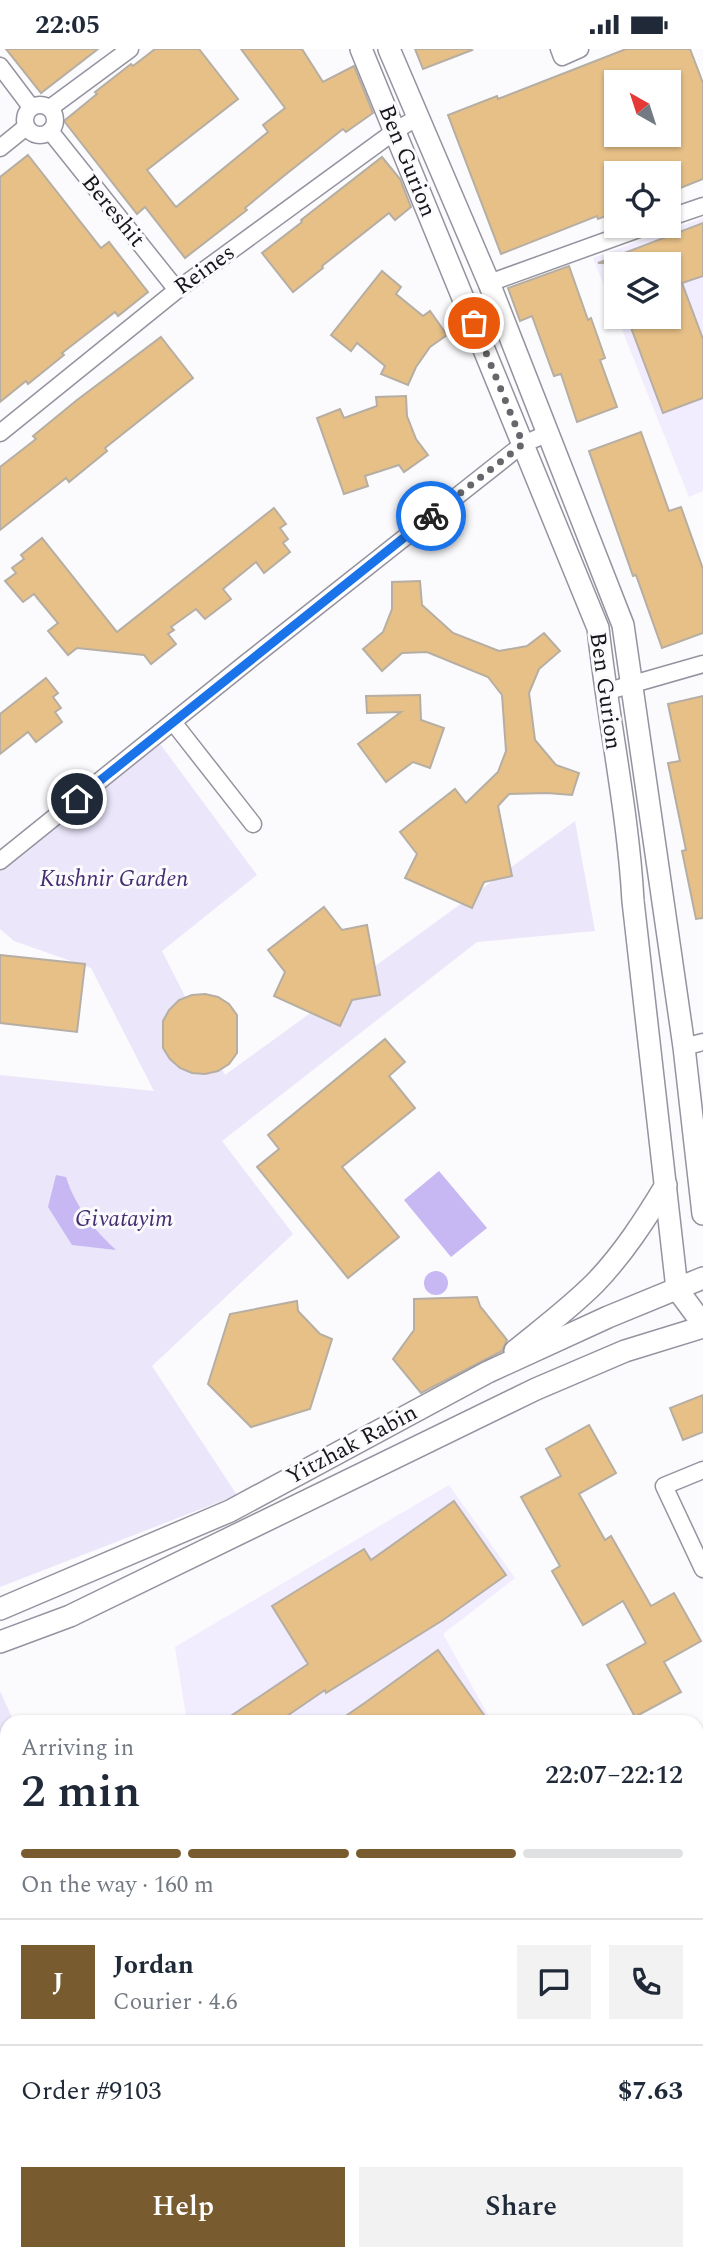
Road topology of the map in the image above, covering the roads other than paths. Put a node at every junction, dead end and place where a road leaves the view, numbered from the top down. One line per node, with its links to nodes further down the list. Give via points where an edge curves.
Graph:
1 (130, 49): 8 (street)
2 (361, 49): 12 (main road, Ben Gurion)
3 (388, 49): 9 (main road, Ben Gurion)
4 (580, 49): 5 (street)
5 (561, 53)
6 (0, 66): 7 (street)
7 (32, 107): 8 (street); 10 (street, via 24,119)
8 (50, 108): 11 (street, via 55,122)
9 (418, 117): 12 (street, Reines); 17 (main road, Ben Gurion)
10 (26, 127): 11 (street, via 37,135); 13 (street)
11 (50, 131): 18 (street, Bereshit)
12 (395, 131): 18 (street, Reines); 21 (main road, Ben Gurion)
13 (0, 148)
14 (703, 205): 15 (street)
15 (681, 213)
16 (614, 238): 17 (street)
17 (489, 283): 20 (main road, Ben Gurion)
18 (177, 291): 19 (street, Reines)
19 (0, 433)
20 (548, 433): 21 (street); 23 (main road, Ben Gurion, via 622,625)
21 (523, 444): 24 (main road, Ben Gurion, via 598,628); 25 (street)
22 (703, 664): 23 (street)
23 (633, 685): 24 (street); 28 (main road, Ben Gurion)
24 (605, 692): 29 (main road, Ben Gurion, via 630,856)
25 (173, 722): 26 (street); 27 (street)
26 (253, 824)
27 (0, 860)
28 (693, 1044): 30 (main road, Ben Gurion)
29 (666, 1185): 33 (main road, Ben Gurion); 35 (main road, via 642,1226 595,1283)
30 (702, 1185): 31 (main road, Ben Gurion)
31 (703, 1214)
32 (703, 1278): 33 (main road, Yitzhak Rabin)
33 (677, 1289): 34 (main road); 35 (main road, Yitzhak Rabin)
34 (703, 1326): 39 (main road, Yitzhak Rabin, via 625,1351 537,1389 70,1616)
35 (488, 1372): 38 (main road, Yitzhak Rabin, via 230,1511)
36 (703, 1470): 37 (street, via 664,1486)
37 (703, 1569)
38 (0, 1609)
39 (0, 1642)

